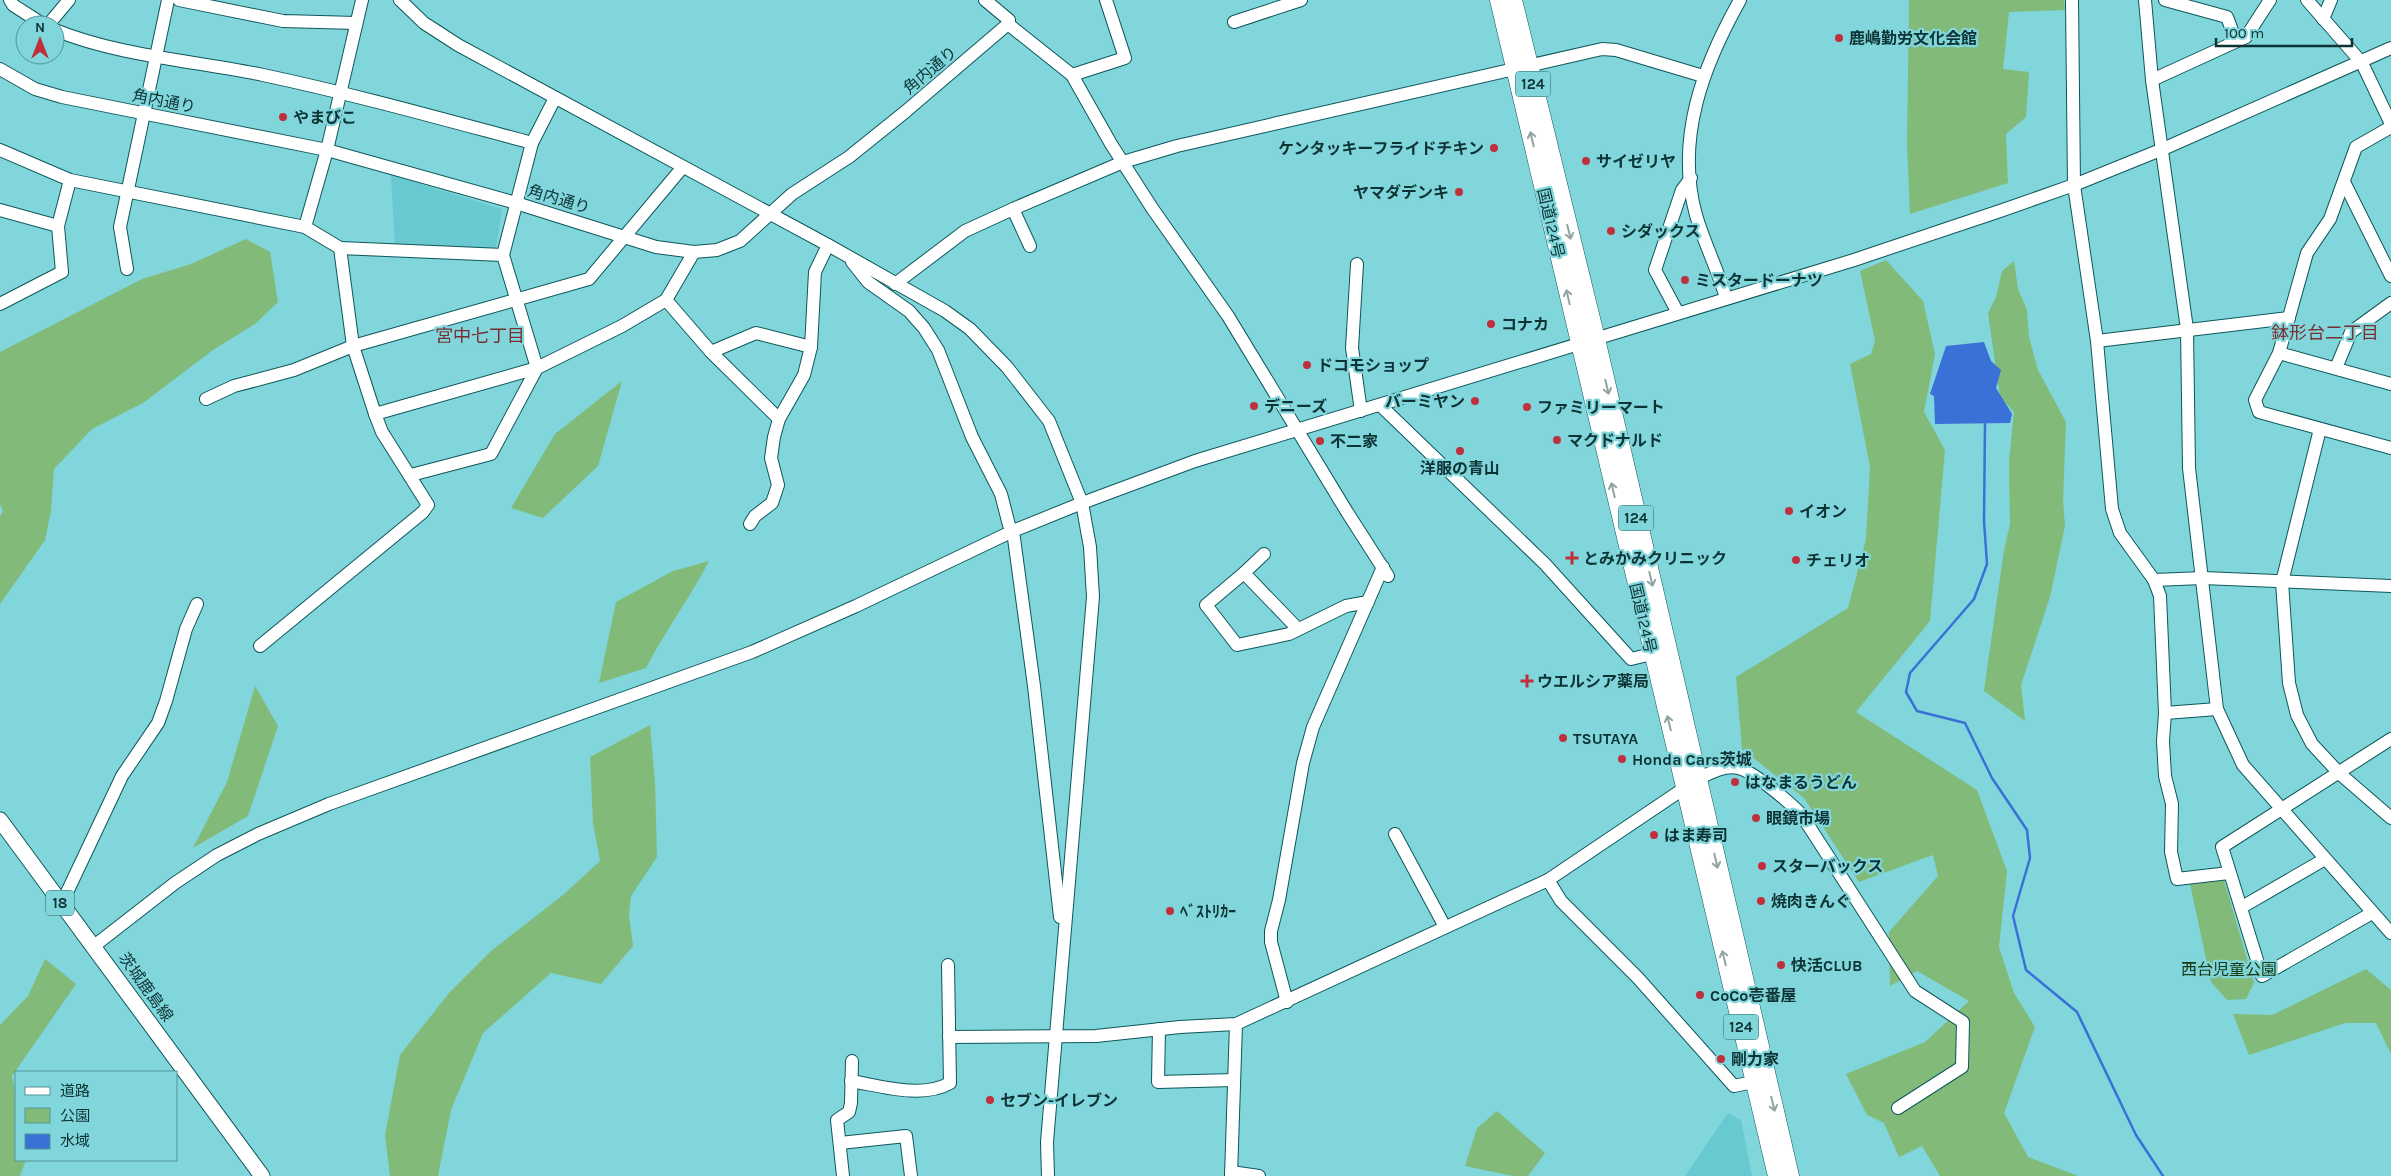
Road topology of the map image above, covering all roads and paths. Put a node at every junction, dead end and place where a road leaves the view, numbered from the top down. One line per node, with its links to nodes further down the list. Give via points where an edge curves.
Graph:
1 (10, 0): 20 (street)
2 (69, 0): 21 (street)
3 (168, 0): 29 (street)
4 (179, 0): 19 (street)
5 (362, 0): 24 (street)
6 (400, 0): 37 (street, via 424,23 458,45)
7 (985, 0): 25 (street, via 1008,20)
8 (1106, 0): 33 (street, via 1126,58)
9 (1301, 0): 23 (street)
10 (1499, 0): 31 (highway, 国道124号 / 124)
11 (1513, 0): 31 (highway, 国道124号 / 124)
12 (1740, 0): 34 (street)
13 (2072, 0): 49 (street)
14 (2145, 0): 35 (street)
15 (2164, 0): 27 (street, via 2227,17)
16 (2270, 0): 27 (street, via 2246,37)
17 (2307, 0): 22 (street)
18 (2331, 0): 22 (street)
19 (243, 6): 24 (street, via 284,21)
20 (29, 15)
21 (56, 15)
22 (2323, 19): 30 (street)
23 (1234, 22)
24 (356, 24): 36 (street)
25 (1008, 24): 33 (street); 54 (street, 角内通り, via 891,124 849,157 792,194)
26 (65, 34): 29 (street)
27 (2236, 41): 35 (street)
28 (2391, 48): 30 (street)
29 (154, 56): 36 (street); 38 (street)
30 (2362, 63): 39 (street); 43 (street)
31 (1522, 67): 34 (street, via 1582,52 1609,50); 44 (street, via 1177,146); 77 (highway, 国道124号 / 124)
32 (0, 69): 38 (street, 角内通り, via 35,89)
33 (1072, 75): 44 (street)
34 (1703, 76): 46 (street, via 1690,141)
35 (2152, 80): 43 (street)
36 (340, 92): 40 (street); 42 (street)
37 (554, 98): 40 (street); 45 (street)
38 (142, 113): 42 (street, 角内通り); 50 (street)
39 (2391, 125): 48 (street, via 2356,147)
40 (532, 143): 51 (street)
41 (0, 150): 47 (street)
42 (327, 150): 51 (street, 角内通り); 56 (street)
43 (2163, 150): 49 (street); 75 (street)
44 (1123, 162): 52 (street); 91 (street, via 1228,316)
45 (682, 168): 54 (street); 57 (street)
46 (1690, 178): 68 (street, via 1696,216); 73 (street, via 1682,190 1655,270)
47 (70, 180): 50 (street); 55 (street)
48 (2344, 182): 66 (street); 74 (street, via 2330,219 2307,253)
49 (2074, 185): 68 (street, via 1854,260); 76 (street)
50 (126, 191): 56 (street); 65 (street, via 120,227)
51 (516, 203): 57 (street, 角内通り); 62 (street)
52 (1014, 209): 59 (street); 67 (street, via 965,231)
53 (0, 210): 55 (street)
54 (770, 215): 58 (street); 61 (street, 角内通り, via 740,241 717,250)
55 (58, 226): 72 (street, via 62,272)
56 (305, 227): 60 (street)
57 (623, 236): 61 (street, 角内通り, via 656,247); 69 (street, via 589,279)
58 (828, 245): 63 (street); 79 (street, via 815,272)
59 (1030, 246)
60 (340, 248): 62 (street); 78 (street)
61 (694, 252): 70 (street)
62 (503, 255): 69 (street)
63 (848, 256): 67 (street); 96 (street, via 868,282 909,311 938,350)
64 (1357, 264): 87 (street, via 1352,348)
65 (127, 269)
66 (2391, 276)
67 (895, 284): 94 (street, via 945,311 970,330 1007,367 1049,421)
68 (1726, 298): 73 (street)
69 (517, 300): 78 (street); 82 (street)
70 (666, 300): 80 (street); 82 (street)
71 (2391, 303): 83 (street, via 2351,332)
72 (0, 304)
73 (1678, 313): 77 (street)
74 (2289, 318): 75 (street); 81 (street)
75 (2187, 329): 76 (street); 99 (street, via 2189,468)
76 (2098, 341): 100 (street, via 2112,509 2120,533)
77 (1588, 342): 86 (street); 107 (highway, 国道124号 / 124)
78 (353, 346): 85 (street, via 294,370 234,386); 88 (street)
79 (812, 347): 80 (street, via 756,333); 89 (street, via 804,375)
80 (711, 352): 89 (street)
81 (2279, 353): 83 (street); 90 (street, via 2255,400 2260,412)
82 (537, 368): 88 (street); 93 (street, via 491,454)
83 (2336, 368): 84 (street)
84 (2391, 384)
85 (206, 399)
86 (1380, 405): 87 (street); 107 (street, via 1544,564 1631,659)
87 (1361, 411): 91 (street)
88 (375, 414): 93 (street, via 382,432)
89 (779, 419): 95 (street, via 771,458 778,485 772,503)
90 (2320, 429): 92 (street); 101 (street)
91 (1297, 430): 94 (street, via 1195,461); 103 (street, via 1385,572)
92 (2391, 448)
93 (411, 476): 106 (street, via 428,504 423,512)
94 (1082, 503): 96 (street); 124 (street, via 1090,547 1093,597)
95 (750, 524)
96 (1013, 531): 124 (street); 126 (street, via 761,648 329,804 242,842 175,883)
97 (1264, 554): 98 (street)
98 (1244, 573): 105 (street); 105 (street, via 1206,605 1237,645 1289,634)
99 (2203, 578): 100 (street); 101 (street); 108 (street)
100 (2154, 580): 109 (street, via 2160,596)
101 (2282, 582): 102 (street); 111 (street, via 2289,683 2297,715 2312,744)
102 (2391, 586)
103 (1368, 602): 105 (street, via 1346,606); 128 (street, via 1313,727 1303,763 1280,900 1271,931)
104 (197, 604): 120 (street, via 186,629 158,722 122,776)
105 (1298, 629)
106 (260, 646)
107 (1660, 652): 112 (highway, 国道124号 / 124)
108 (2217, 709): 109 (street); 113 (street, via 2243,765)
109 (2165, 713): 118 (street, via 2165,776 2172,804 2171,852 2176,879)
110 (2391, 739): 111 (street)
111 (2338, 773): 113 (street); 114 (street)
112 (1691, 783): 119 (street); 135 (highway, 国道124号 / 124); 137 (street, via 1719,770 1737,768 1784,798 1811,828 1915,991 1963,1022 1962,1067)
113 (2282, 810): 117 (street); 118 (street, via 2222,847)
114 (2391, 818)
115 (0, 820): 120 (main road, 茨城鹿島線 / 18)
116 (1395, 834): 123 (street)
117 (2325, 859): 121 (street); 122 (street)
118 (2229, 873): 121 (street)
119 (1548, 880): 123 (street); 135 (street, via 1560,901 1638,978 1734,1086)
120 (61, 905): 126 (main road, 茨城鹿島線 / 18)
121 (2242, 906): 122 (street, via 2262,976)
122 (2372, 913): 125 (street)
123 (1445, 927): 128 (street)
124 (1063, 931): 132 (street)
125 (2391, 933)
126 (94, 946): 140 (main road, 茨城鹿島線 / 18)
127 (948, 965): 131 (street)
128 (1287, 1002): 129 (street)
129 (1236, 1024): 130 (street); 134 (street)
130 (1160, 1029): 132 (street, via 1116,1035); 134 (street, via 1158,1082)
131 (949, 1037): 132 (street); 136 (street, via 950,1083 941,1088 910,1091)
132 (1055, 1037): 143 (street, via 1047,1142)
133 (852, 1061): 136 (street)
134 (1234, 1080): 139 (street)
135 (1761, 1080): 145 (highway, 国道124号 / 124); 146 (highway, 国道124号 / 124, one-way to 146)
136 (851, 1081): 138 (street, via 849,1112 837,1120)
137 (1898, 1108)
138 (840, 1143): 141 (street); 142 (street, via 906,1136)
139 (1231, 1174): 144 (street)
140 (262, 1176)
141 (844, 1176)
142 (911, 1176)
143 (1048, 1176)
144 (1259, 1176)
145 (1777, 1176)
146 (1790, 1176)

